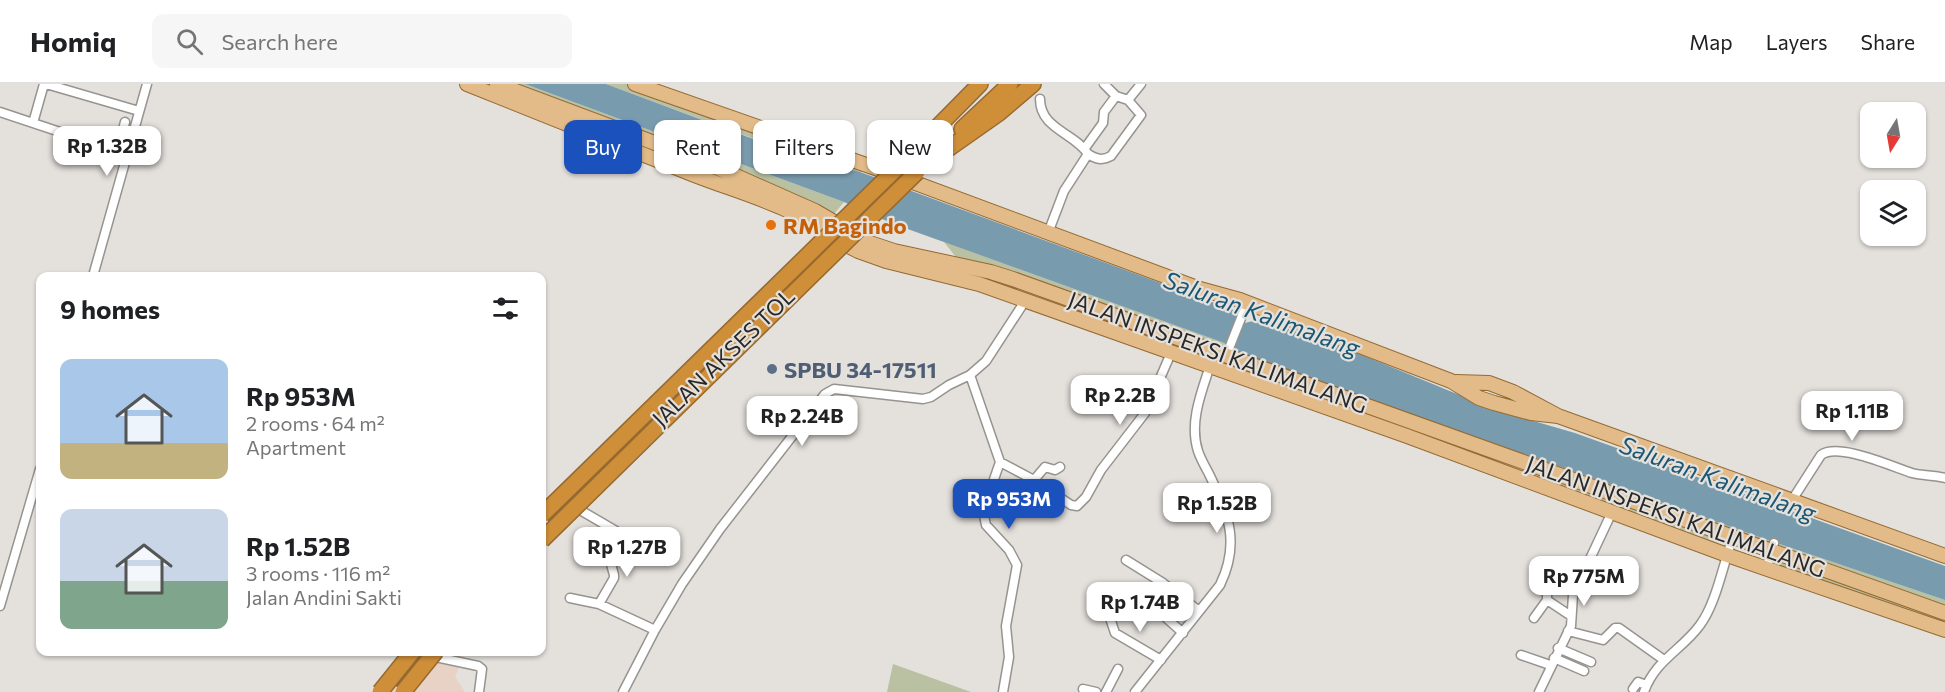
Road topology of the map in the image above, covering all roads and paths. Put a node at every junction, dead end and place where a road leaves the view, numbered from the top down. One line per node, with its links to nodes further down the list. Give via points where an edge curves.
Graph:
1 (45, 84): 15 (street); 21 (street)
2 (147, 84): 15 (street)
3 (467, 84): 18 (main road, JALAN INSPEKSI KALIMALANG)
4 (497, 84): 19 (main road, JALAN INSPEKSI KALIMALANG)
5 (636, 84): 24 (main road)
6 (970, 84): 17 (highway)
7 (980, 84): 17 (highway)
8 (1010, 84): 24 (highway)
9 (1033, 84): 24 (highway, via 999,113)
10 (1104, 84): 12 (street)
11 (1141, 84): 14 (street)
12 (1116, 96): 14 (street); 23 (street)
13 (1040, 99): 23 (street, via 1043,115)
14 (1128, 100): 23 (street, via 1141,115 1116,151 1105,159 1094,158)
15 (140, 111): 27 (street)
16 (0, 112): 21 (street)
17 (950, 113): 24 (highway)
18 (570, 120)
19 (579, 120)
20 (125, 122): 21 (street, via 119,142 111,149)
21 (33, 123)
22 (642, 147): 25 (main road, JALAN INSPEKSI KALIMALANG, via 794,212)
23 (1086, 151): 26 (street, via 1064,191)
24 (905, 175): 25 (main road, JALAN AKSES TOL, bridge); 26 (main road); 44 (highway, bridge); 49 (highway, bridge)
25 (847, 230): 28 (main road, JALAN INSPEKSI KALIMALANG, via 882,248); 40 (main road, JALAN AKSES TOL)
26 (1048, 233): 30 (main road)
27 (94, 272)
28 (962, 272): 29 (main road, JALAN INSPEKSI KALIMALANG); 32 (main road, JALAN INSPEKSI KALIMALANG, via 1013,279)
29 (1025, 300): 31 (main road, JALAN INSPEKSI KALIMALANG); 34 (street, via 986,361)
30 (1247, 303): 32 (street); 42 (main road, via 1451,381 1489,383 1514,392 1558,416)
31 (1171, 353): 33 (main road, JALAN INSPEKSI KALIMALANG); 38 (street, via 1144,413 1079,505 1071,505)
32 (1227, 353): 48 (main road, JALAN INSPEKSI KALIMALANG)
33 (1210, 366): 45 (main road, JALAN INSPEKSI KALIMALANG); 61 (street, via 1197,407 1196,436 1198,451 1226,512 1232,552 1220,585)
34 (970, 375): 35 (street); 66 (street, via 923,399 834,389 825,394 720,529)
35 (1000, 462): 38 (street); 88 (street, via 983,511 986,525 1017,565 1006,626 1009,657)
36 (1060, 467): 38 (street, via 1045,467)
37 (1945, 478): 42 (street, via 1915,474 1877,459 1828,451 1821,455)
38 (1034, 480)
39 (36, 485): 41 (street)
40 (567, 503): 46 (main road, JALAN AKSES TOL); 47 (main road, JALAN AKSES TOL); 59 (street, via 621,535 611,564 614,578)
41 (31, 505): 43 (street); 60 (street)
42 (1789, 505): 52 (main road)
43 (36, 507)
44 (546, 511)
45 (1612, 512): 51 (main road, JALAN INSPEKSI KALIMALANG); 64 (street, via 1573,595)
46 (546, 518)
47 (546, 530)
48 (1730, 535): 50 (main road, JALAN INSPEKSI KALIMALANG); 51 (street)
49 (546, 536)
50 (1772, 547): 54 (street); 63 (main road, JALAN INSPEKSI KALIMALANG)
51 (1727, 555): 54 (main road, JALAN INSPEKSI KALIMALANG); 76 (street, via 1703,621)
52 (1945, 556)
53 (1126, 561): 55 (street)
54 (1766, 569): 67 (main road, JALAN INSPEKSI KALIMALANG)
55 (1163, 583): 61 (street); 69 (street, via 1164,616)
56 (1547, 586): 58 (street)
57 (570, 598): 59 (street)
58 (1547, 600): 64 (street); 65 (street)
59 (599, 604): 66 (street)
60 (0, 606)
61 (1199, 611): 69 (street)
62 (1108, 612): 75 (street, via 1115,633)
63 (1945, 613)
64 (1571, 616): 68 (street)
65 (1534, 618)
66 (655, 630): 87 (street)
67 (1945, 630)
68 (1568, 632): 70 (street); 76 (street, via 1603,640 1619,628)
69 (1183, 633): 75 (street)
70 (1558, 648): 77 (street); 78 (street)
71 (1521, 655): 77 (street)
72 (416, 656): 84 (highway, bridge)
73 (418, 656): 85 (highway, bridge)
74 (433, 656): 86 (street, via 482,669)
75 (1161, 660): 91 (street)
76 (1664, 660): 82 (street)
77 (1552, 661): 80 (street); 92 (street)
78 (1591, 662)
79 (1118, 669): 90 (street)
80 (1584, 671)
81 (1083, 688): 89 (street)
82 (1645, 688): 83 (street, via 1638,682)
83 (1633, 689)
84 (383, 692)
85 (401, 692)
86 (479, 692)
87 (623, 692)
88 (1003, 692)
89 (1096, 692)
90 (1106, 692)
91 (1135, 692)
92 (1539, 692)

